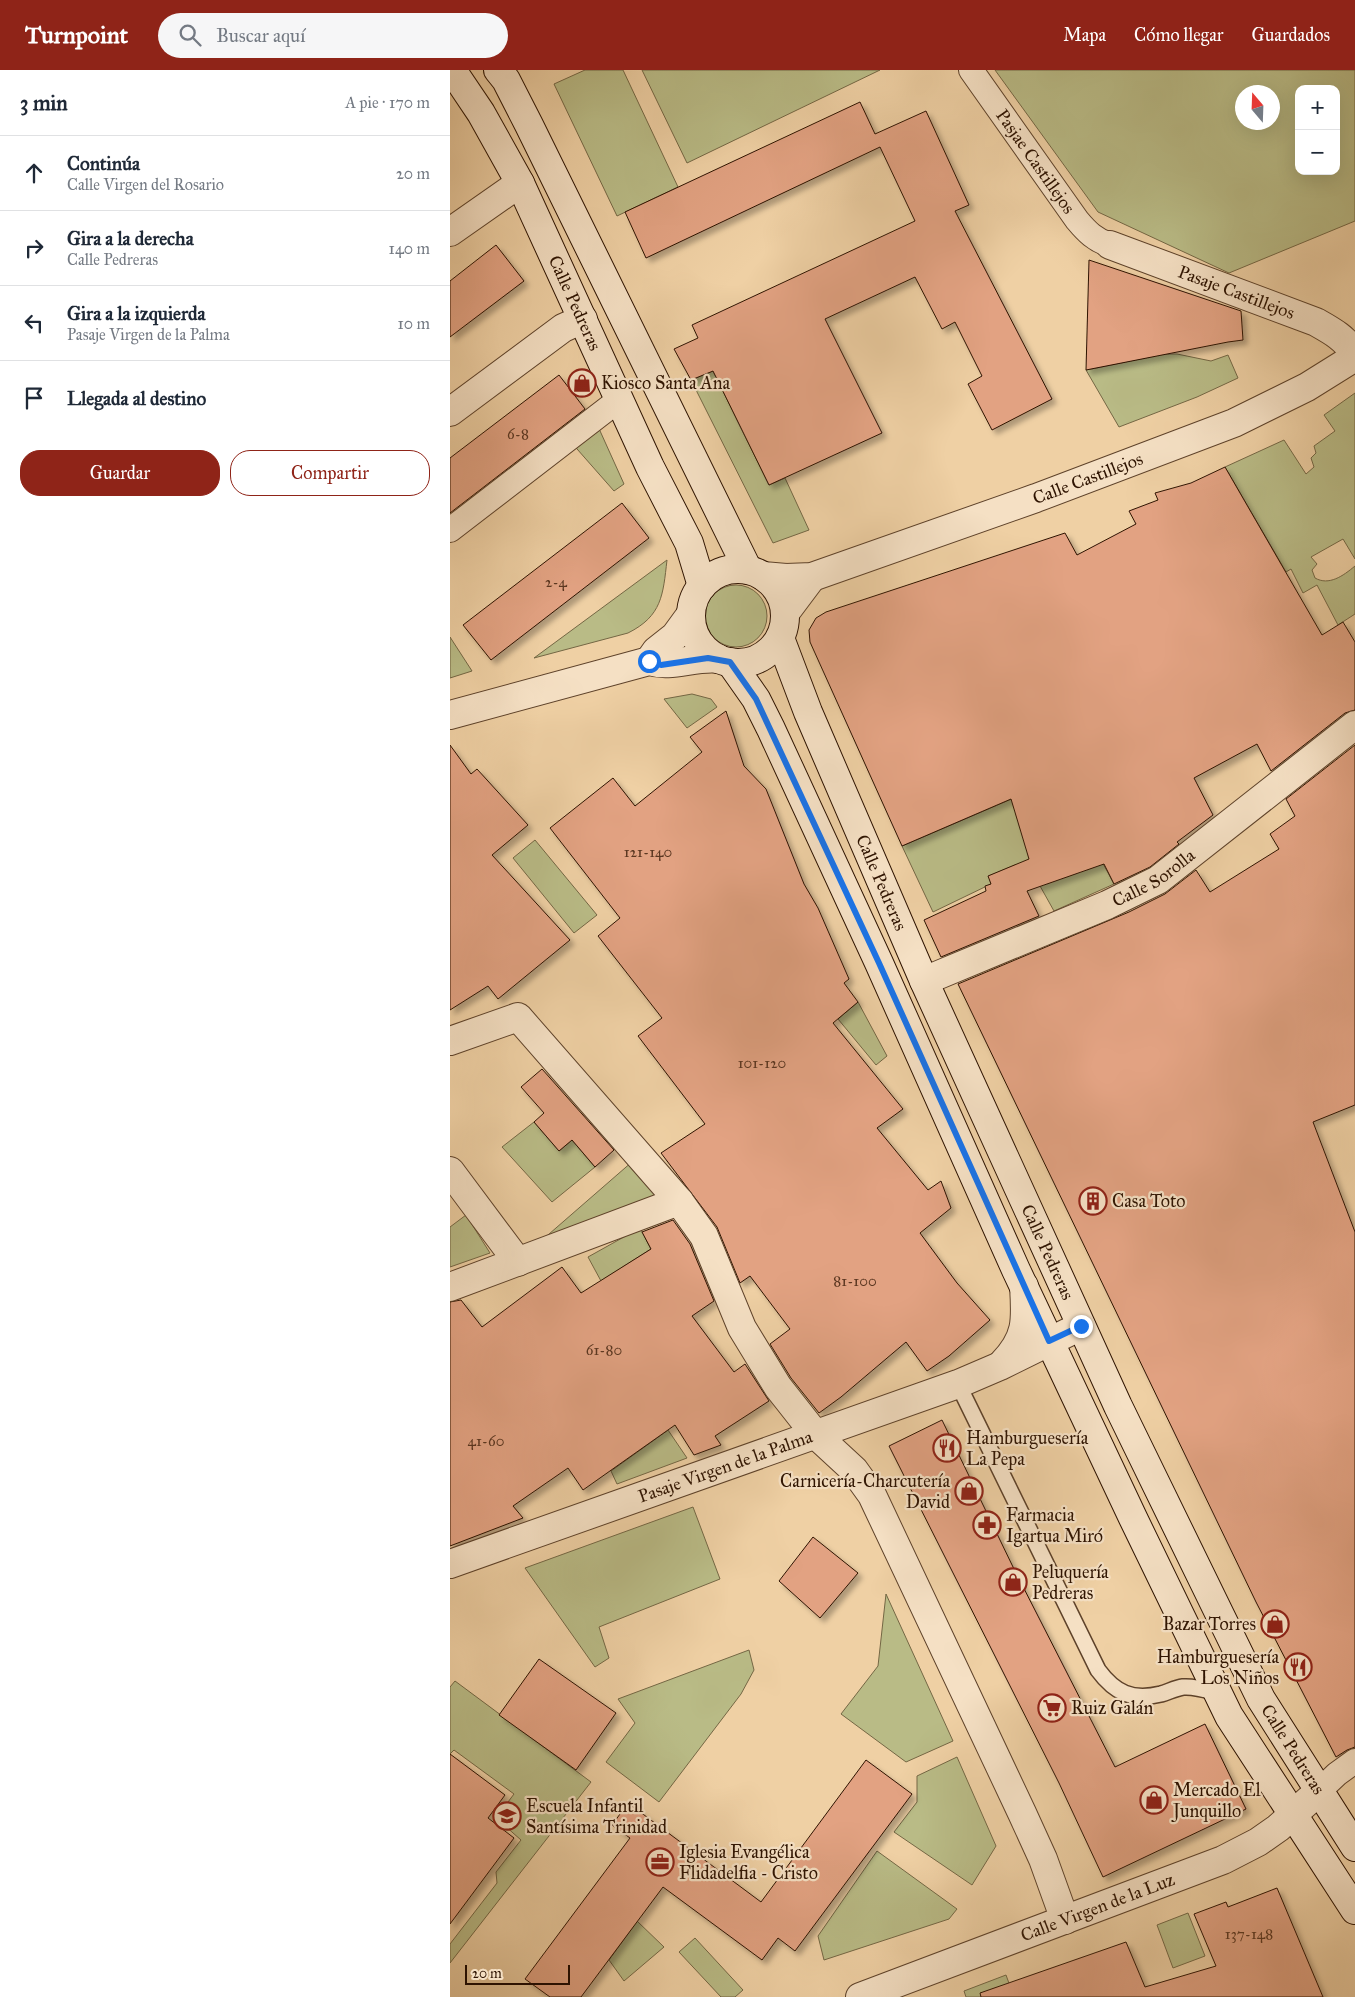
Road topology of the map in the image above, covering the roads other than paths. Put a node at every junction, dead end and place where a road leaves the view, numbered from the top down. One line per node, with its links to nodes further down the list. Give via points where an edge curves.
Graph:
1 (971, 70): 6 (street, Pasjae Castillejos, via 1088,234)
2 (510, 73): 3 (street, Calle Pedreras); 12 (street, Calle Pedreras)
3 (453, 78): 4 (street, Calle Pedreras)
4 (520, 183): 5 (street); 7 (street, Calle Pedreras)
5 (450, 232)
6 (1110, 245): 8 (street, Pasaje Castillejos, via 1316,322 1339,334)
7 (582, 319): 9 (street, Calle Pedreras); 10 (street, via 562,328)
8 (1355, 355): 13 (street, Calle Castillejos, via 1307,387 1234,423 1036,498)
9 (620, 399): 11 (street); 14 (street, Calle Pedreras, via 689,543)
10 (450, 412)
11 (450, 530)
12 (755, 573): 13 (street, Calle Castillejos, via 786,578); 14 (street, via 735,569 712,577); 16 (street, via 777,589 783,602)
13 (812, 577): 16 (street)
14 (702, 586): 15 (street, via 694,599)
15 (691, 614): 17 (street, via 692,628 698,641 707,651); 18 (street, via 675,636)
16 (782, 626): 17 (street, via 769,652 744,663); 21 (street, Calle Pedreras, via 808,712)
17 (725, 660): 18 (street, via 697,658 661,665); 26 (street, Calle Pedreras, via 756,699 771,729)
18 (649, 661): 19 (street)
19 (450, 715)
20 (1355, 725): 21 (street, Calle Sorolla, via 1158,880 1108,905)
21 (924, 981): 28 (street, Calle Pedreras)
22 (450, 1041): 24 (street, via 518,1017)
23 (450, 1171): 25 (street)
24 (679, 1201): 25 (street); 32 (street, via 704,1236 742,1328 778,1387)
25 (518, 1262): 27 (street)
26 (1024, 1286): 29 (street, Calle Pedreras); 30 (street, Pasaje Virgen de la Palma, via 1024,1331 1016,1349)
27 (450, 1287)
28 (1081, 1326): 29 (street, Pasaje Virgen de la Palma); 36 (street, Calle Pedreras, via 1261,1699)
29 (1049, 1341): 30 (street, Pasaje Virgen de la Palma); 34 (street, Calle Pedreras)
30 (1000, 1366): 31 (street, Pasaje Virgen de la Palma)
31 (958, 1384): 32 (street, Pasaje Virgen de la Palma); 34 (lane, via 1107,1683 1120,1692 1135,1696 1151,1696 1183,1687)
32 (815, 1434): 33 (street, Pasaje Virgen de la Palma); 40 (street, via 854,1470 872,1495 1026,1820)
33 (450, 1564)
34 (1218, 1692): 37 (street, Calle Pedreras, via 1229,1716)
35 (1355, 1761): 36 (street)
36 (1319, 1791): 37 (street, Calle Virgen de la Luz); 38 (street, Calle Pedreras)
37 (1293, 1814): 39 (street, Calle Pedreras); 40 (street, Calle Virgen de la Luz, via 1258,1842 1223,1860)
38 (1355, 1847)
39 (1355, 1910)
40 (1065, 1920): 41 (street, Calle Virgen de la Luz)
41 (860, 1997)

